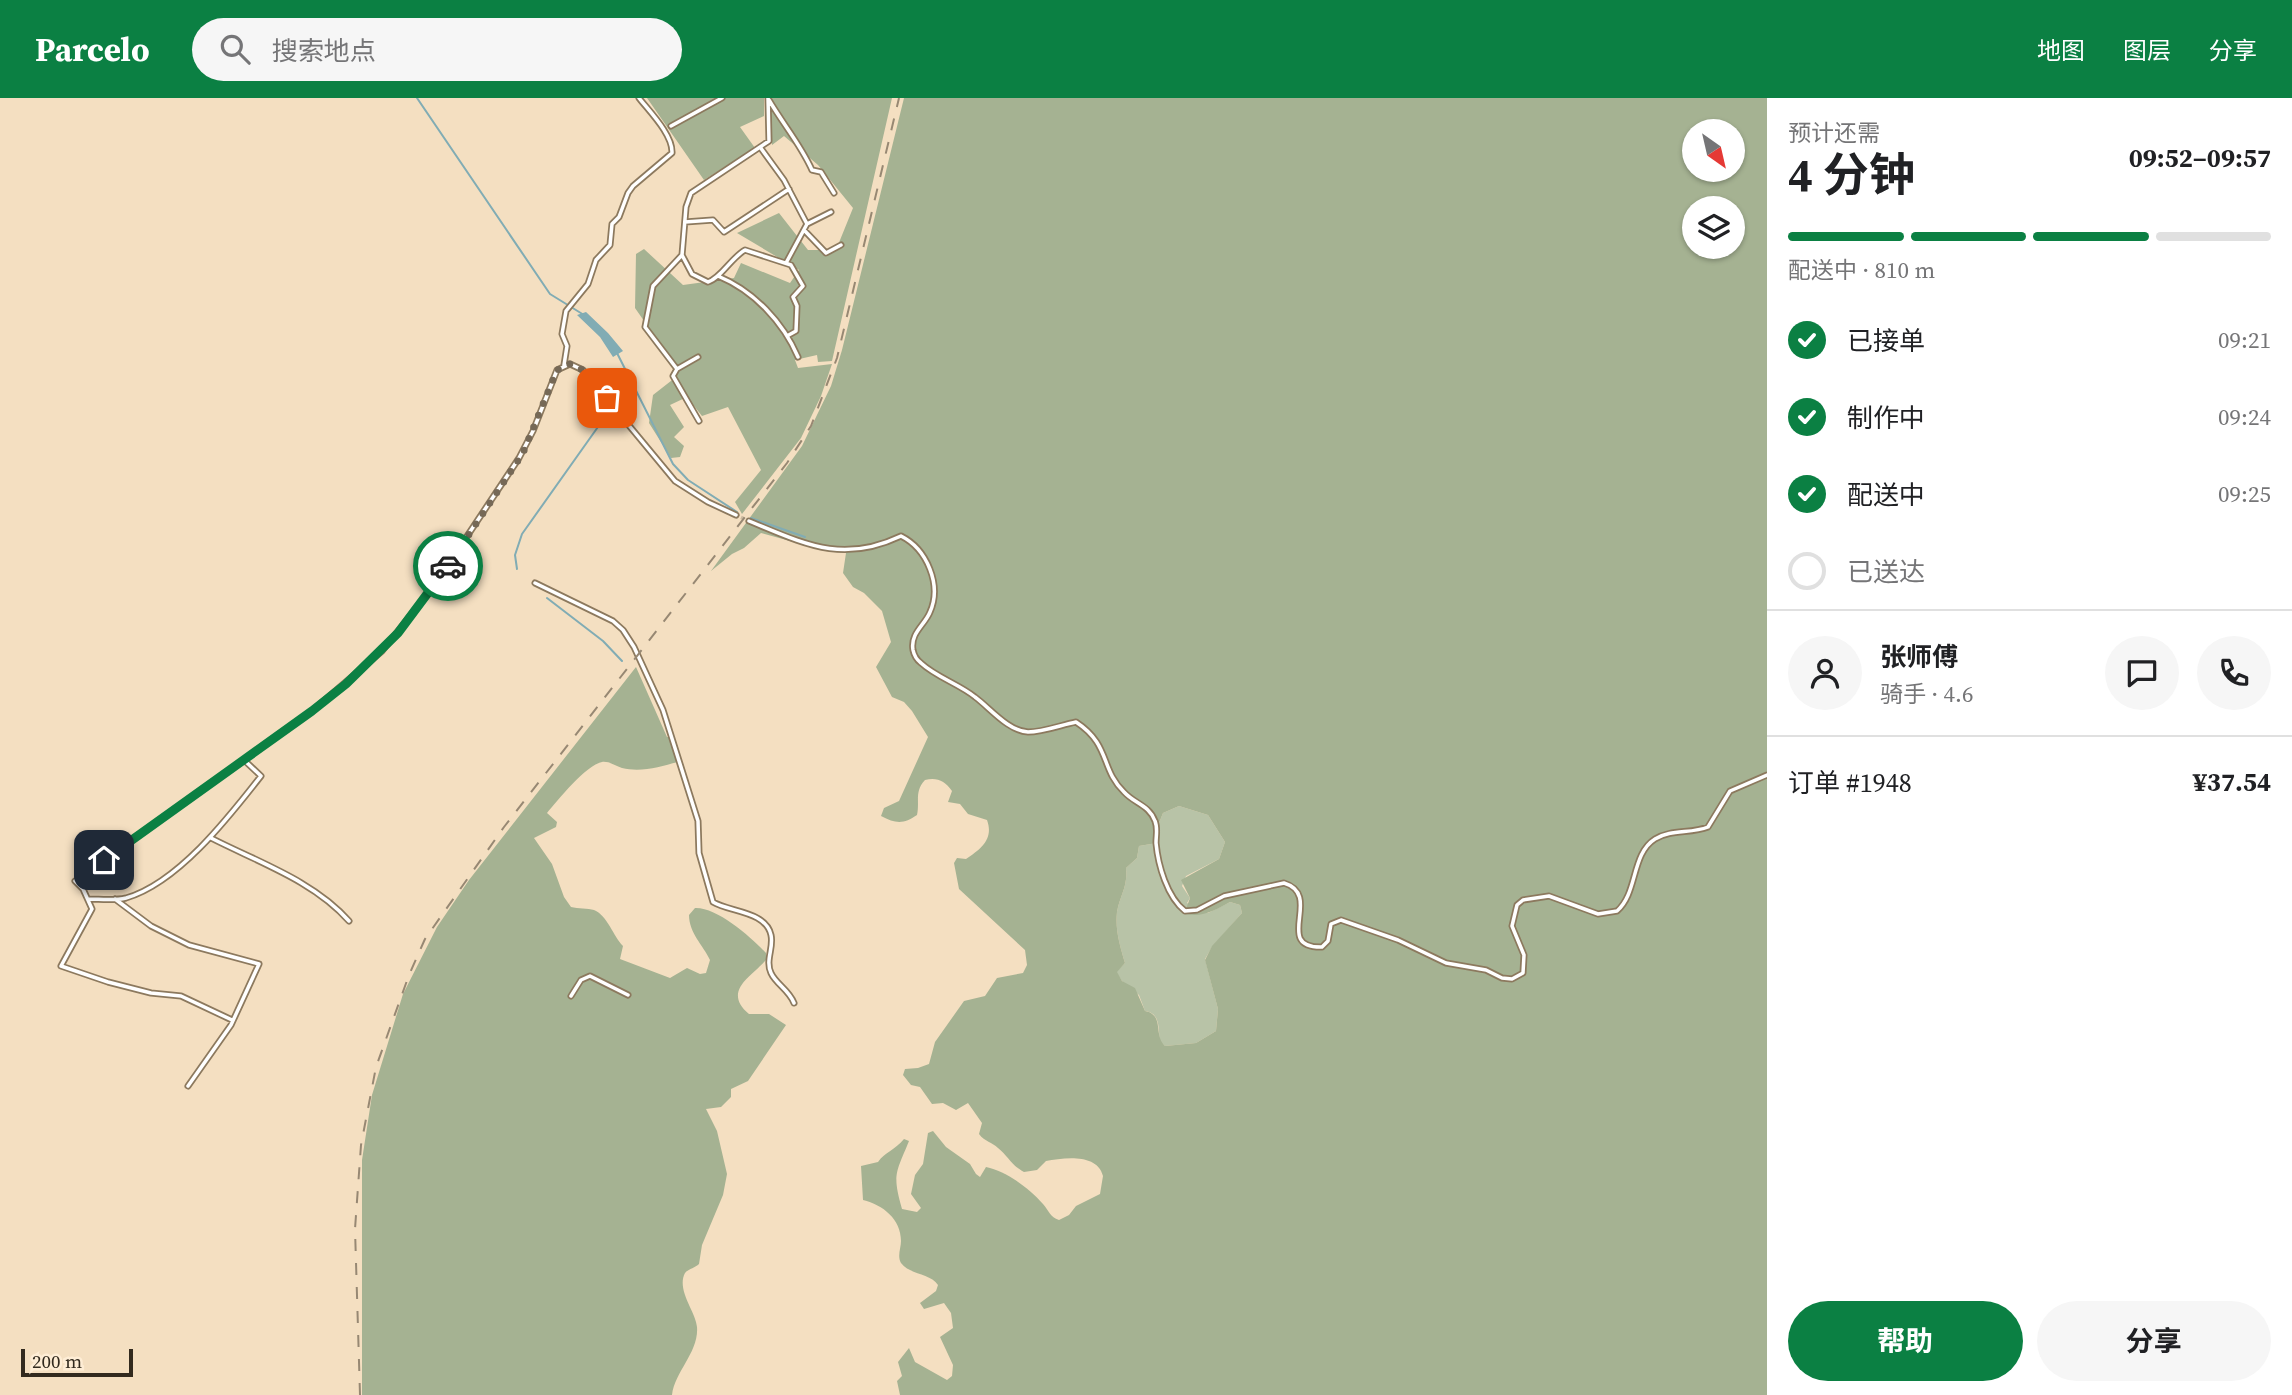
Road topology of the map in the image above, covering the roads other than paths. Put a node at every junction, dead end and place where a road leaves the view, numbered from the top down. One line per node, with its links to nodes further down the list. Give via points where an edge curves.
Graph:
1 (639, 98): 19 (street, via 663,130 672,153 628,193 612,224 610,245 566,311)
2 (722, 98): 4 (street)
3 (768, 98): 5 (street, via 769,141); 7 (street, via 813,170 821,172)
4 (671, 126)
5 (760, 147): 6 (street); 9 (street, via 691,193)
6 (789, 189): 9 (street, via 724,232 713,220); 10 (street)
7 (834, 193)
8 (831, 212): 10 (street)
9 (685, 222): 13 (street)
10 (807, 224): 11 (street)
11 (804, 230): 12 (street, via 826,253); 14 (street)
12 (841, 245)
13 (682, 255): 15 (street, via 692,274 708,282); 20 (street, via 653,286 645,327)
14 (785, 264): 15 (street, via 745,250); 16 (street, via 803,286 793,297 796,331)
15 (718, 276): 16 (street, via 743,289)
16 (787, 336): 18 (street)
17 (698, 357): 20 (street)
18 (798, 357)
19 (564, 365): 22 (street, via 583,370 675,481); 25 (street, via 552,377 520,458 470,536 398,633 328,699)
20 (677, 369): 21 (street, via 673,376)
21 (699, 421)
22 (736, 515)
23 (749, 521): 26 (street, via 822,548 856,551 901,536 913,542 934,576 930,614 912,646 922,664 1013,726 1028,732 1076,722 1090,732 1124,793 1150,809 1157,824 1156,845 1168,892 1185,911 1224,896 1284,883 1301,895 1297,930 1312,947 1322,947 1331,924 1341,920 1446,963 1512,979 1523,974 1524,955 1511,926 1522,900 1549,896 1598,914 1617,911 1651,842 1667,834 1708,827 1730,790)
24 (534, 583): 33 (street, via 623,629 651,683 679,759 698,821 699,853 713,902 725,910 744,910 766,925 771,935 771,974)
25 (244, 760): 27 (street, via 261,776); 28 (street, via 75,881)
26 (1767, 775)
27 (211, 838): 29 (street, via 153,884); 30 (street, via 302,884 334,904)
28 (87, 898): 29 (street); 34 (street, via 92,909 61,966 150,993 181,996)
29 (115, 900): 34 (street, via 151,926 189,945 259,964)
30 (349, 921)
31 (628, 995): 32 (street, via 590,976 581,980)
32 (571, 996)
33 (794, 1003)
34 (232, 1020): 35 (street)
35 (188, 1086)

